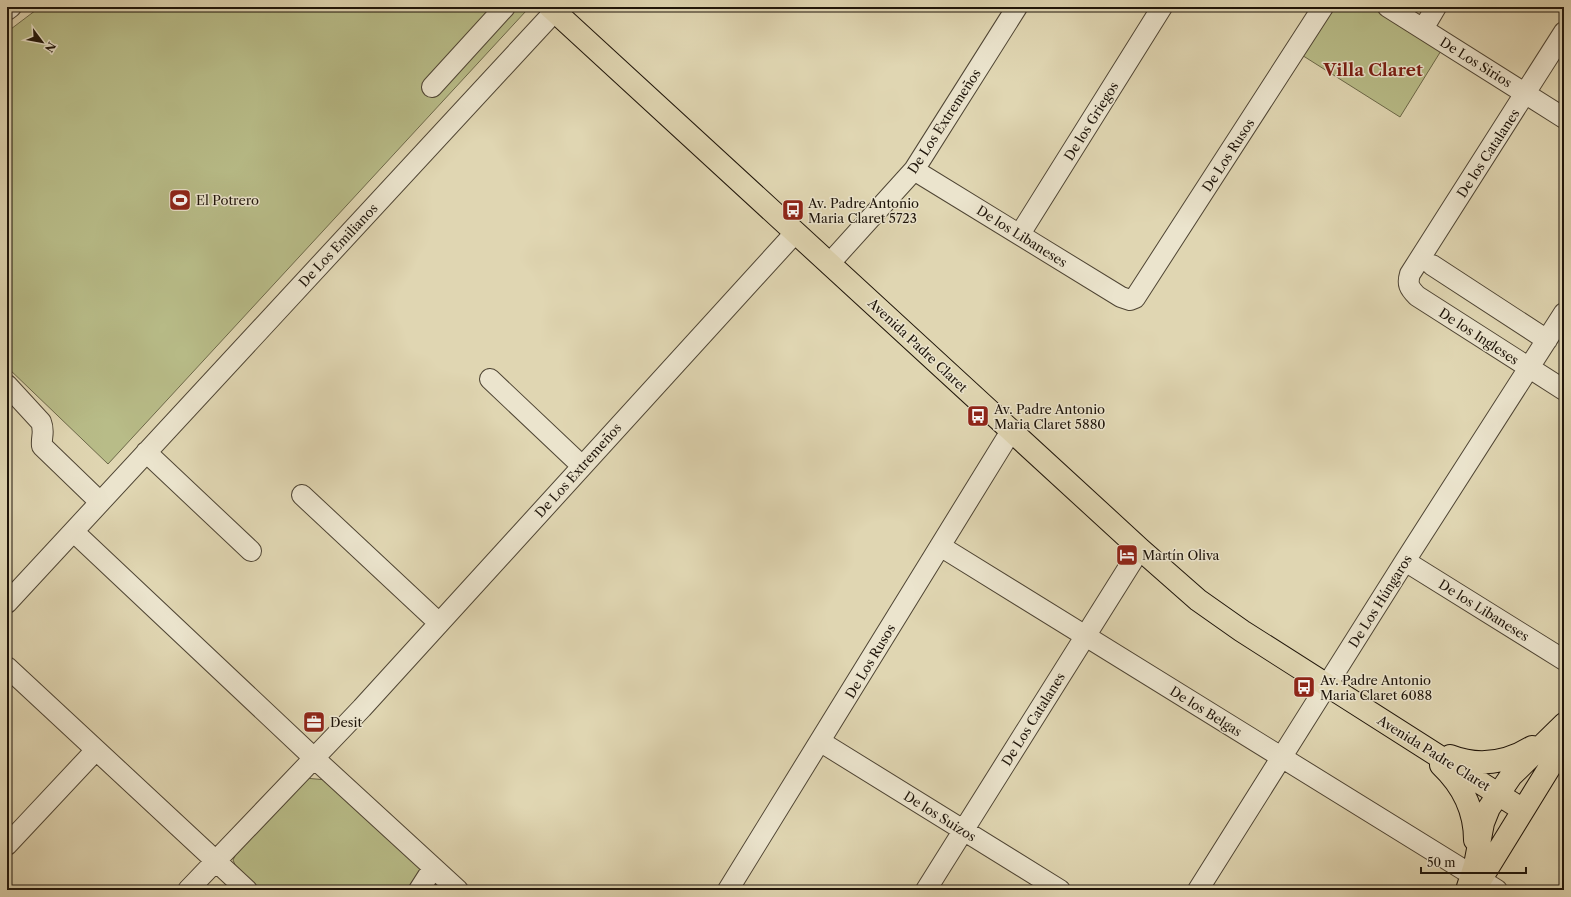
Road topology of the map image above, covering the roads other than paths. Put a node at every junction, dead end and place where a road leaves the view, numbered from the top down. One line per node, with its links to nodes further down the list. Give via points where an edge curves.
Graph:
1 (11, 7): 9 (street)
2 (505, 7): 12 (street)
3 (1017, 7): 15 (street, De Los Extremeños)
4 (1162, 7): 17 (street, De los Griegos)
5 (1323, 7): 21 (street, De Los Rusos, via 1141,290)
6 (1388, 7): 10 (street, De Los Sirios)
7 (1436, 7): 10 (street)
8 (552, 9): 16 (main road, Avenida Padre Claret); 29 (street, De Los Emilianos)
9 (7, 10)
10 (1423, 29): 13 (street, De Los Sirios)
11 (1564, 32): 13 (street, De los Catalanes)
12 (432, 87)
13 (1526, 94): 14 (street, De Los Sirios); 20 (street, De los Catalanes)
14 (1564, 118)
15 (914, 170): 17 (street, De los Libaneses); 18 (street, De Los Extremeños)
16 (795, 233): 18 (main road, Avenida Padre Claret); 30 (street, De Los Extremeños)
17 (1020, 234): 21 (street, De los Libaneses, via 1121,297)
18 (830, 264): 28 (main road, Avenida Padre Claret)
19 (1432, 265): 23 (street)
20 (1410, 274): 24 (street, De los Ingleses, via 1410,289 1417,296)
21 (1130, 300)
22 (1564, 313): 23 (street, De Los Húngaros)
23 (1547, 340): 24 (street, De Los Húngaros)
24 (1529, 368): 27 (street, De los Ingleses); 37 (street, De Los Húngaros)
25 (490, 379): 30 (street)
26 (7, 385): 32 (street, via 41,422 44,430 42,446)
27 (1564, 390)
28 (1011, 431): 34 (street, De Los Rusos); 35 (main road, Avenida Padre Claret)
29 (146, 452): 32 (street, De Los Emilianos); 36 (street)
30 (582, 466): 39 (street, De Los Extremeños)
31 (302, 495): 39 (street)
32 (100, 502): 33 (street, De Los Emilianos)
33 (74, 532): 38 (street, De Los Emilianos); 49 (street)
34 (940, 546): 40 (street, De los Belgas); 46 (street, De Los Rusos)
35 (1140, 549): 40 (street, De Los Catalanes); 43 (main road, Avenida Padre Claret, via 1198,600)
36 (251, 551)
37 (1405, 561): 41 (street, De los Libaneses); 43 (street, De Los Húngaros)
38 (7, 603)
39 (439, 623): 49 (street, De Los Extremeños)
40 (1085, 636): 48 (street, De los Belgas); 52 (street, De Los Catalanes)
41 (1564, 660)
42 (7, 667): 47 (street)
43 (1327, 685): 45 (main road, Avenida Padre Claret); 48 (street, De Los Húngaros)
44 (1560, 734): 45 (main road, via 1517,756 1481,763 1459,759); 50 (main road, via 1511,776); 51 (main road)
45 (1412, 739): 50 (main road, Avenida Padre Claret); 56 (main road, via 1443,766 1464,794 1474,824)
46 (821, 742): 52 (street, De los Suizos); 61 (street, De Los Rusos)
47 (96, 750): 53 (street); 54 (street)
48 (1281, 757): 56 (street, De los Belgas); 64 (street, De Los Húngaros)
49 (314, 758): 54 (street, De Los Extremeños); 55 (street)
50 (1498, 793): 51 (main road, Avenida Padre Claret); 56 (main road, via 1483,823)
51 (1523, 810): 56 (main road)
52 (963, 830): 62 (street, De Los Catalanes); 63 (street, De los Suizos)
53 (7, 845)
54 (215, 861): 57 (street, De Los Extremeños); 58 (street)
55 (433, 868): 59 (street); 60 (street)
56 (1478, 882)
57 (188, 890)
58 (247, 890)
59 (419, 890)
60 (458, 890)
61 (728, 890)
62 (926, 890)
63 (1060, 890)
64 (1198, 890)

